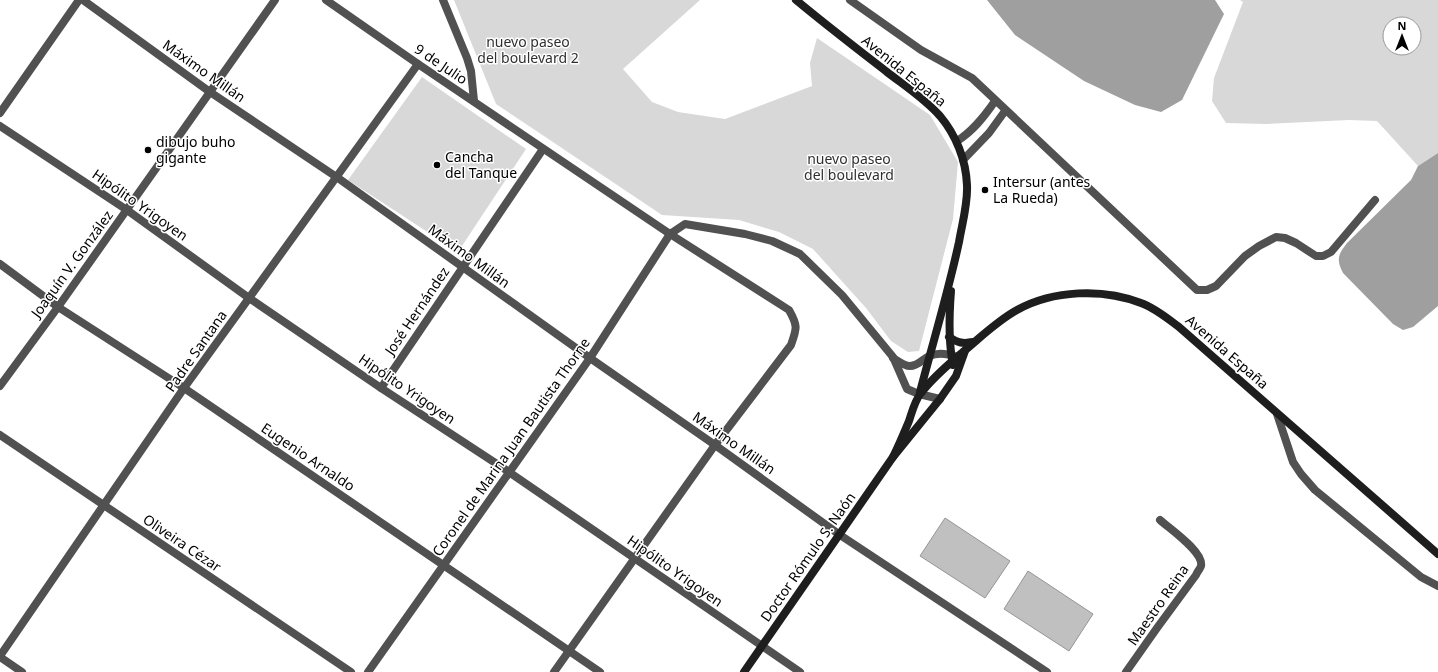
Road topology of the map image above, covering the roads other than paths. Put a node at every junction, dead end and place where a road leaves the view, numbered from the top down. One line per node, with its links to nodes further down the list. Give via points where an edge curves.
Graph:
1 (80, 0): 13 (street)
2 (83, 0): 9 (street, Máximo Millán)
3 (275, 0): 9 (street, Joaquín V. González)
4 (326, 0): 8 (street, 9 de Julio)
5 (443, 0): 10 (street, via 468,58)
6 (796, 0): 15 (main road, Avenida España, via 928,103)
7 (850, 0): 11 (street, via 921,50 972,78)
8 (418, 64): 10 (street, 9 de Julio); 18 (street, Padre Santana)
9 (210, 92): 18 (street, Máximo Millán); 20 (street, Joaquín V. González)
10 (474, 101): 16 (street, 9 de Julio)
11 (996, 101): 12 (street); 15 (street, via 978,125)
12 (1005, 111): 17 (street, via 989,133); 19 (street, via 1197,290 1207,290 1216,286 1245,256 1276,237 1296,243 1316,256 1331,252)
13 (0, 113)
14 (0, 126): 20 (street, Hipólito Yrigoyen)
15 (957, 141): 17 (main road, Avenida España)
16 (543, 149): 21 (street, 9 de Julio); 23 (street, José Hernández)
17 (963, 160): 24 (main road, Avenida España, via 967,188 966,208)
18 (338, 178): 23 (street, Máximo Millán); 25 (street, Padre Santana)
19 (1375, 200)
20 (127, 210): 25 (street, Hipólito Yrigoyen); 26 (street, Joaquín V. González)
21 (670, 234): 31 (street, via 685,224 772,241 800,254 842,295); 33 (street, Coronel de Marina Juan Bautista Thorne); 42 (street, 9 de Julio, via 789,310 796,323 791,345)
22 (0, 264): 26 (street, Eugenio Arnaldo)
23 (462, 267): 33 (street, Máximo Millán); 37 (street, José Hernández)
24 (952, 275): 27 (main road, Avenida España); 30 (main road, Avenida España)
25 (249, 298): 36 (street, Padre Santana); 37 (street, Hipólito Yrigoyen)
26 (58, 307): 35 (street, Joaquín V. González); 36 (street, Eugenio Arnaldo)
27 (949, 337): 28 (main road, via 965,344); 32 (main road, Avenida España)
28 (974, 342): 29 (main road, Avenida España); 40 (main road, Avenida España, via 1016,310 1041,300 1085,294 1116,296 1141,303 1159,312)
29 (965, 350): 32 (main road, Doctor Rómulo S. Naón); 34 (main road, Doctor Rómulo S. Naón)
30 (930, 356): 31 (street, via 910,366); 32 (street, via 937,354); 38 (main road, Avenida España)
31 (893, 357): 38 (street, via 907,389)
32 (953, 357): 34 (main road, Avenida España); 38 (main road, Doctor Rómulo S. Naón)
33 (590, 358): 42 (street, Máximo Millán); 44 (street, Coronel de Marina Juan Bautista Thorne)
34 (956, 376): 39 (main road, Doctor Rómulo S. Naón)
35 (0, 386)
36 (184, 388): 45 (street, Padre Santana); 50 (street, Eugenio Arnaldo)
37 (381, 388): 44 (street, Hipólito Yrigoyen)
38 (919, 394): 39 (street); 43 (main road, Doctor Rómulo S. Naón)
39 (940, 398): 43 (main road, Doctor Rómulo S. Naón)
40 (1277, 414): 48 (main road, Avenida España); 51 (street, via 1294,462 1315,490 1420,577)
41 (0, 435): 45 (street, Oliveira Cézar)
42 (715, 445): 47 (street, Máximo Millán); 49 (street, 9 de Julio)
43 (893, 457): 47 (main road, Doctor Rómulo S. Naón)
44 (509, 472): 49 (street, Hipólito Yrigoyen); 50 (street, Coronel de Marina Juan Bautista Thorne)
45 (104, 506): 54 (street, Padre Santana); 56 (street, Oliveira Cézar)
46 (1160, 520): 63 (street, Maestro Reina, via 1195,550 1201,566)
47 (840, 535): 52 (main road, Doctor Rómulo S. Naón); 62 (street, Máximo Millán)
48 (1438, 554)
49 (634, 559): 52 (street, Hipólito Yrigoyen); 53 (street, 9 de Julio)
50 (444, 565): 53 (street, Eugenio Arnaldo); 57 (street, Coronel de Marina Juan Bautista Thorne)
51 (1438, 586)
52 (762, 647): 60 (main road, Doctor Rómulo S. Naón); 61 (street, Hipólito Yrigoyen)
53 (569, 650): 58 (street, 9 de Julio); 59 (street, Eugenio Arnaldo)
54 (0, 657): 55 (street)
55 (22, 672)
56 (351, 672)
57 (368, 672)
58 (554, 672)
59 (600, 672)
60 (744, 672)
61 (800, 672)
62 (1047, 672)
63 (1126, 672)

